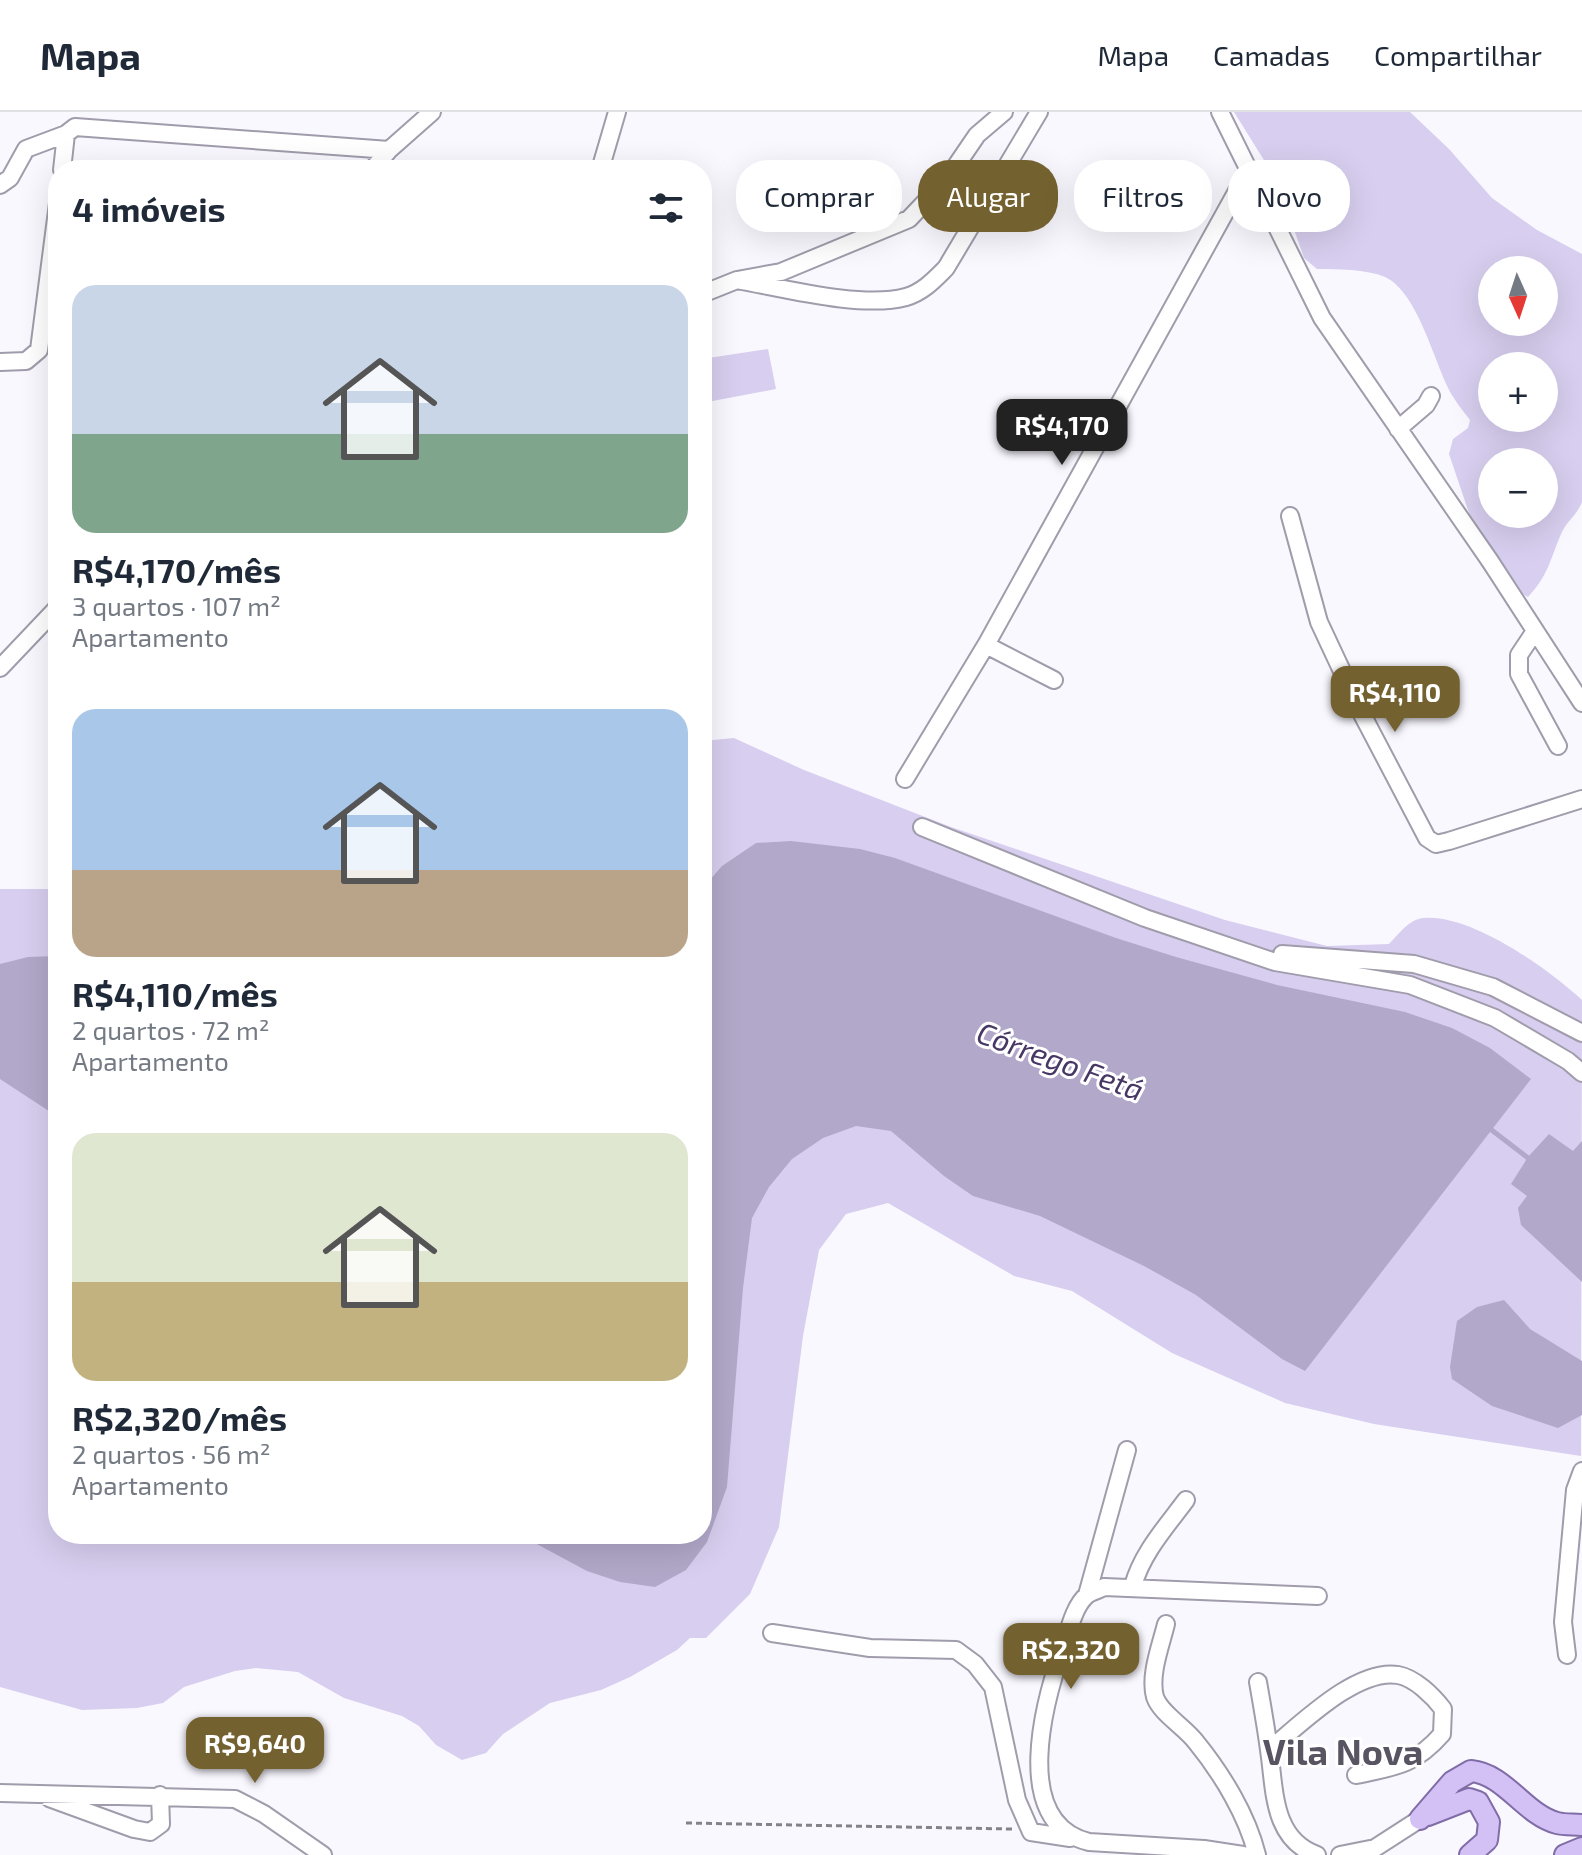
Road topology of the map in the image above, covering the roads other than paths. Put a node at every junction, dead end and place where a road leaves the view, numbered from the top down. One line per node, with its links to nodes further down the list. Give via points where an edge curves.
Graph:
1 (432, 112): 7 (street)
2 (617, 112): 10 (street)
3 (1004, 112): 16 (street, via 977,135 947,179 909,219 781,272)
4 (1039, 112): 16 (street, via 946,268 929,286 885,301)
5 (1220, 112): 11 (street)
6 (66, 134): 7 (street, via 87,126); 8 (street); 12 (street, via 26,149 10,178)
7 (389, 150): 9 (street)
8 (63, 160)
9 (380, 160)
10 (603, 160)
11 (1243, 160)
12 (0, 185)
13 (1228, 207): 24 (street)
14 (1279, 232): 20 (street, via 1322,318)
15 (48, 280): 18 (street, via 39,350 26,361)
16 (737, 280): 17 (street)
17 (712, 290)
18 (0, 362)
19 (1431, 396): 20 (street)
20 (1398, 429): 23 (street)
21 (1290, 516): 30 (street, via 1319,622 1427,838 1436,844 1449,841)
22 (48, 618): 25 (street)
23 (1535, 631): 27 (street); 28 (street, via 1519,655 1519,674)
24 (986, 645): 26 (street); 29 (street)
25 (0, 668)
26 (1054, 680)
27 (1582, 703)
28 (1558, 746)
29 (905, 779)
30 (1582, 799)
31 (922, 827): 32 (street)
32 (1238, 950): 33 (street, via 1414,964 1493,987); 34 (street, via 1275,962 1410,985 1495,1018)
33 (1582, 1033)
34 (1582, 1073)
35 (1127, 1450): 40 (street)
36 (1582, 1471): 38 (street, via 1575,1490)
37 (1186, 1500): 39 (street, via 1148,1551)
38 (1575, 1571): 44 (street, via 1563,1622)
39 (1133, 1586): 40 (street, via 1104,1587); 41 (street)
40 (1087, 1595): 53 (street, via 1056,1667 1038,1739 1041,1781 1051,1814)
41 (1318, 1596)
42 (1166, 1624): 57 (street, via 1154,1694 1197,1743 1246,1820)
43 (772, 1633): 53 (street, via 870,1648 956,1650 993,1687 1017,1800 1031,1832)
44 (1567, 1655)
45 (1258, 1682): 46 (street)
46 (1269, 1750): 47 (street, via 1368,1677 1399,1675 1431,1694 1443,1709 1442,1734 1426,1752 1402,1766); 58 (street, via 1275,1802 1285,1831 1293,1843)
47 (1356, 1775)
48 (0, 1793): 49 (street)
49 (32, 1793): 50 (street); 50 (street, via 150,1832 161,1824)
50 (160, 1795): 55 (street, via 235,1799)
51 (1420, 1819): 52 (main road, via 1452,1782 1471,1771 1490,1776 1554,1822); 59 (street, via 1375,1848); 60 (main road, via 1461,1801 1478,1802 1489,1822 1487,1840)
52 (1582, 1825)
53 (1072, 1838): 56 (street)
54 (1582, 1848): 61 (main road)
55 (323, 1855)
56 (1243, 1855)
57 (1257, 1855)
58 (1317, 1855)
59 (1340, 1855)
60 (1470, 1855)
61 (1565, 1855)

